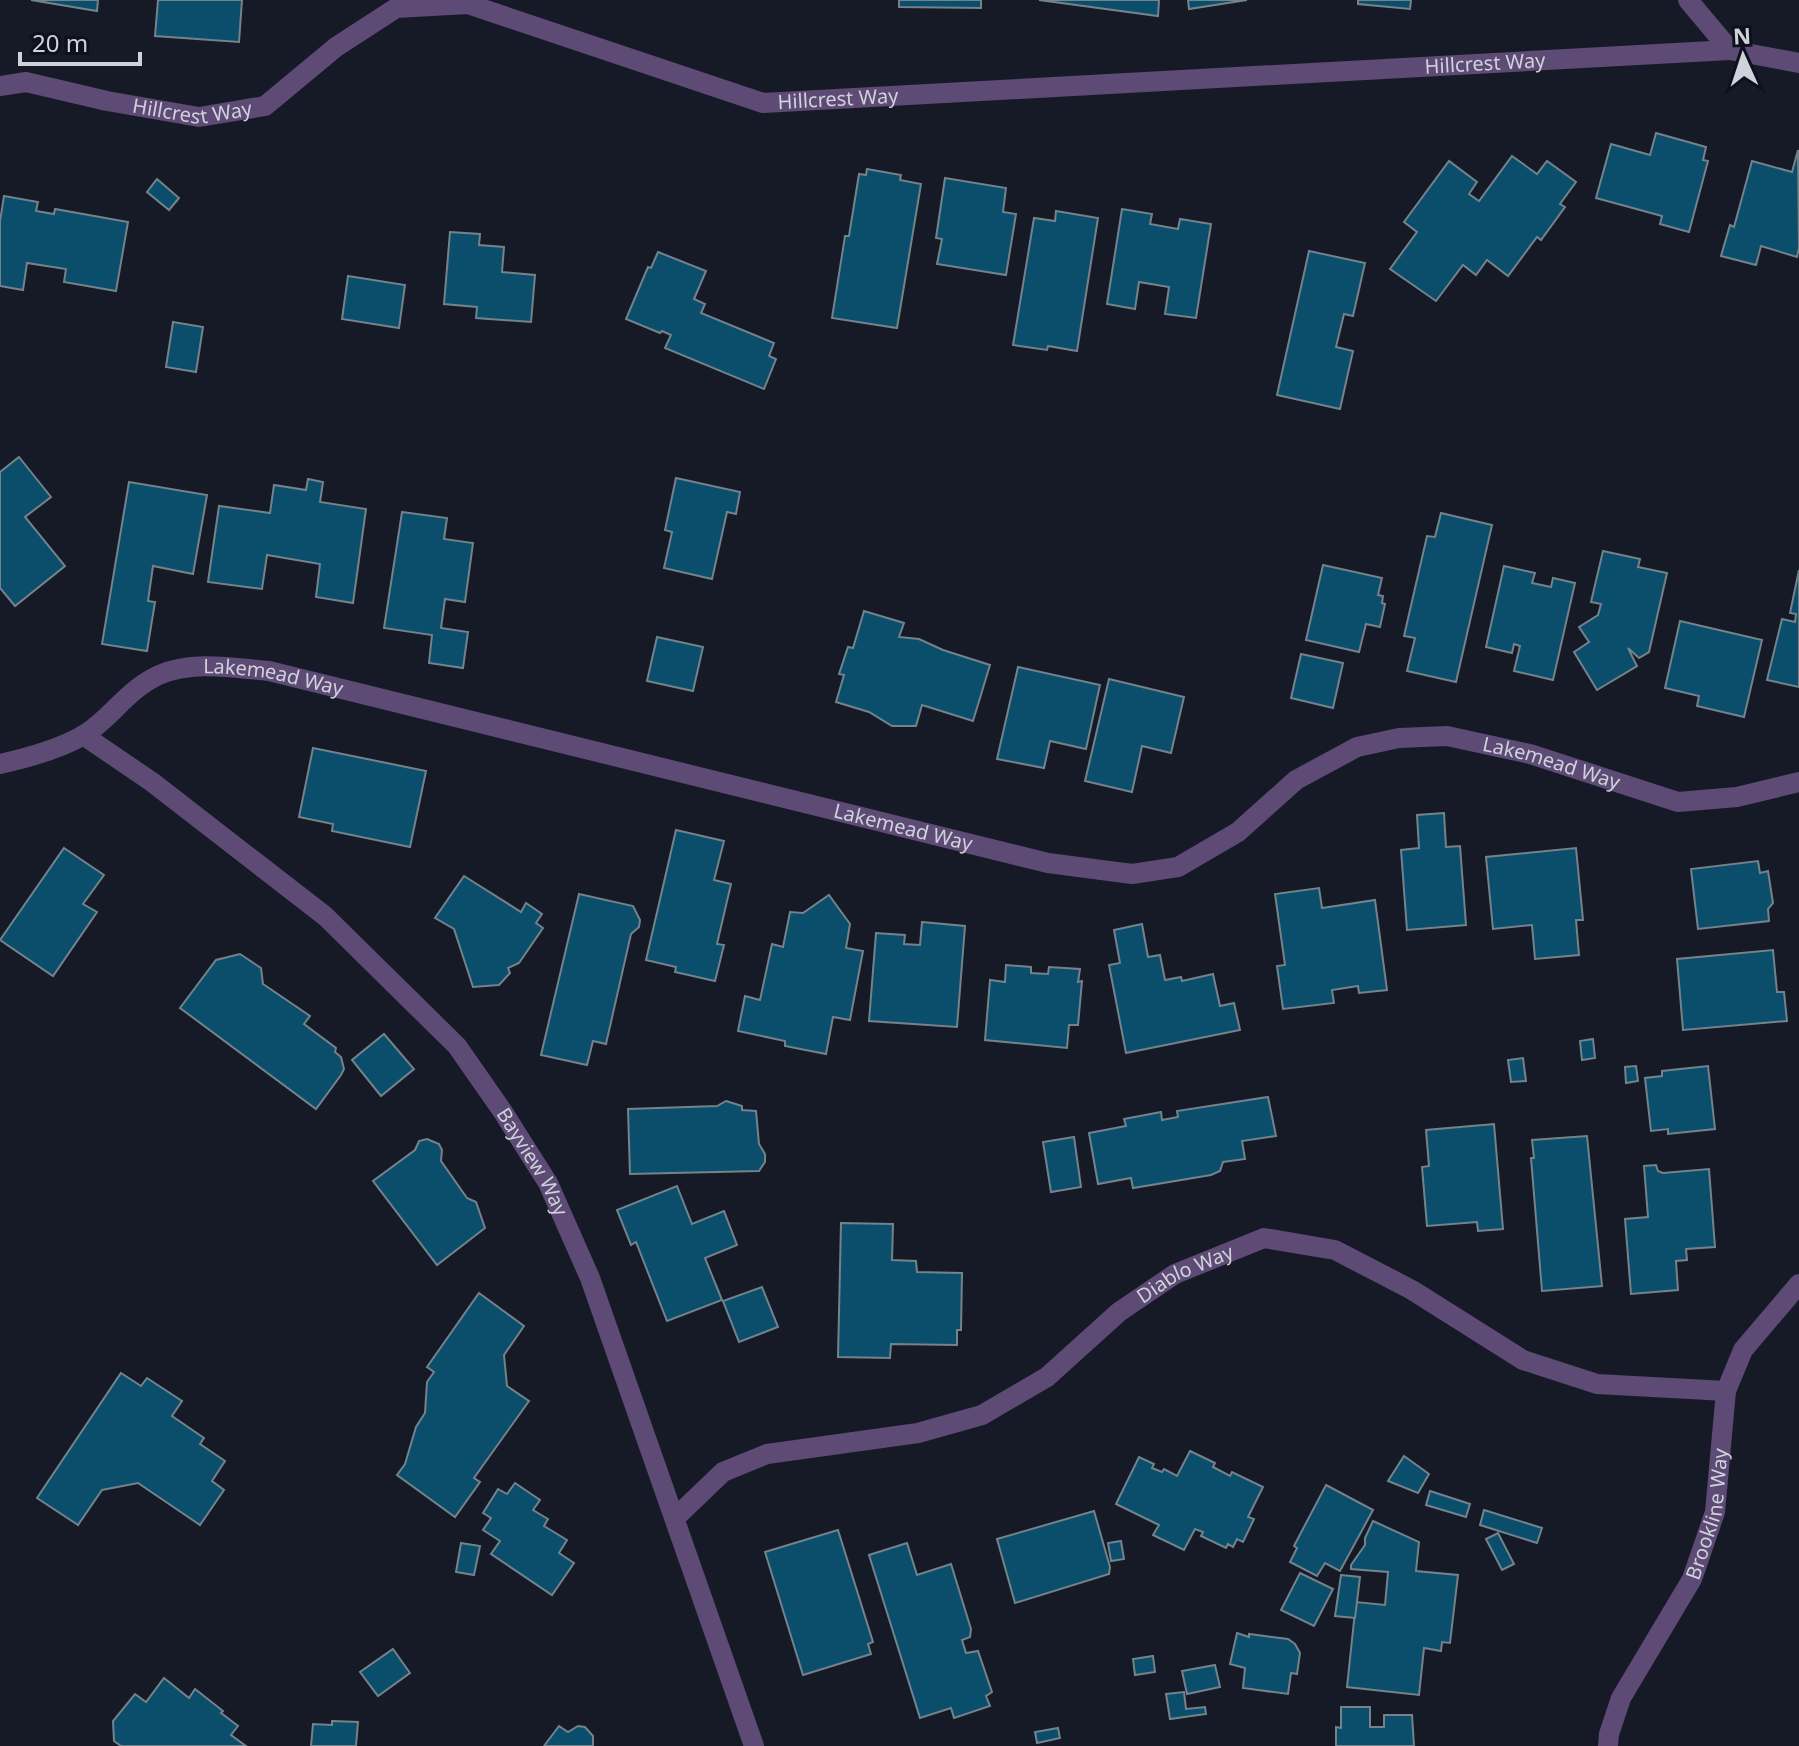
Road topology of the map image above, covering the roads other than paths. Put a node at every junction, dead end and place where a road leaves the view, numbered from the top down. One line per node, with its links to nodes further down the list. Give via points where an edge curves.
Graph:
1 (1688, 0): 2 (street)
2 (1730, 50): 3 (street, Hillcrest Way); 4 (street, Hillcrest Way, via 763,103 468,4 396,8 336,47 265,106 199,117 26,82)
3 (1799, 63)
4 (0, 86)
5 (83, 735): 6 (street, Lakemead Way); 7 (street, Lakemead Way, via 160,674 199,666 269,671 1048,863 1132,874 1178,867 1238,832 1296,780 1357,747 1399,738 1447,736 1530,754 1678,802 1737,797); 10 (street, Bayview Way, via 325,916 457,1046 548,1183 590,1278)
6 (0, 764)
7 (1799, 782)
8 (1799, 1284): 9 (street, Brookline Way, via 1743,1350)
9 (1726, 1391): 10 (street, Diablo Way, via 1597,1384 1523,1360 1412,1290 1335,1250 1264,1238 1175,1274 1119,1312 1047,1377 982,1415 918,1433 767,1454 723,1472); 12 (street, Brookline Way, via 1715,1512 1692,1579 1621,1698)
10 (675, 1518): 11 (street, Bayview Way)
11 (754, 1746)
12 (1608, 1746)

